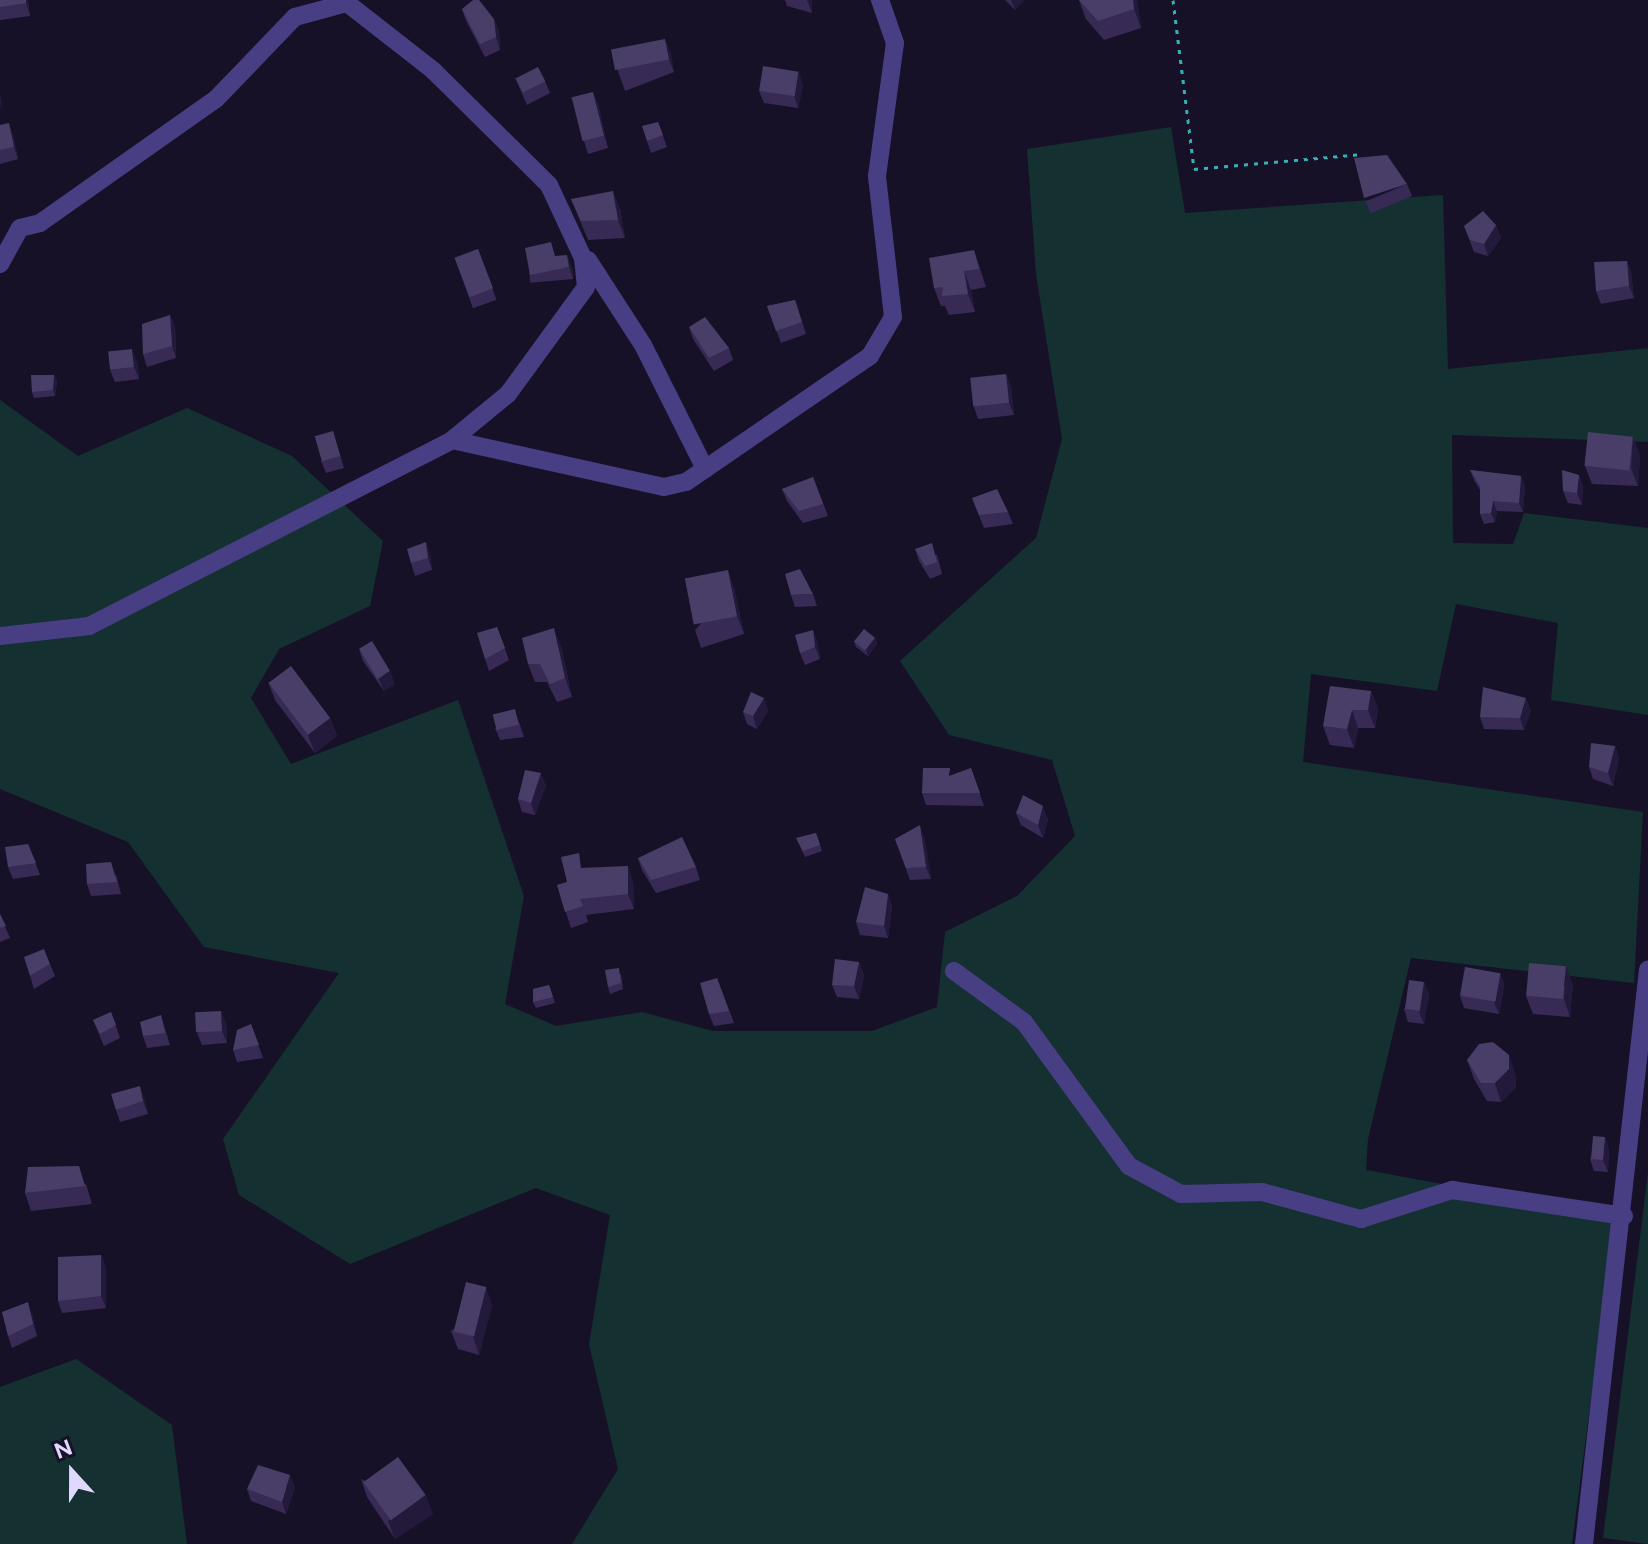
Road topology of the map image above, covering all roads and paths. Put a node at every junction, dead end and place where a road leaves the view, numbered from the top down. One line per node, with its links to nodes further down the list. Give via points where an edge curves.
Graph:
1 (880, 0): 8 (street, via 895,43 877,176 893,317 887,337 870,356)
2 (1173, 0): 4 (path, via 1194,169)
3 (345, 2): 5 (street, via 434,71 538,172); 6 (street, via 295,17 216,99 40,223 20,228)
4 (1362, 154)
5 (579, 248): 7 (street, via 586,287 508,394); 8 (street, via 623,309)
6 (0, 264)
7 (452, 440): 8 (street, via 564,459 631,484 664,487); 9 (street, via 89,626)
8 (705, 469)
9 (0, 636)
10 (1648, 970): 12 (street)
11 (954, 971): 12 (street, via 1024,1022 1129,1166 1181,1194 1262,1192 1361,1219 1452,1190)
12 (1624, 1216): 13 (street)
13 (1584, 1544)

